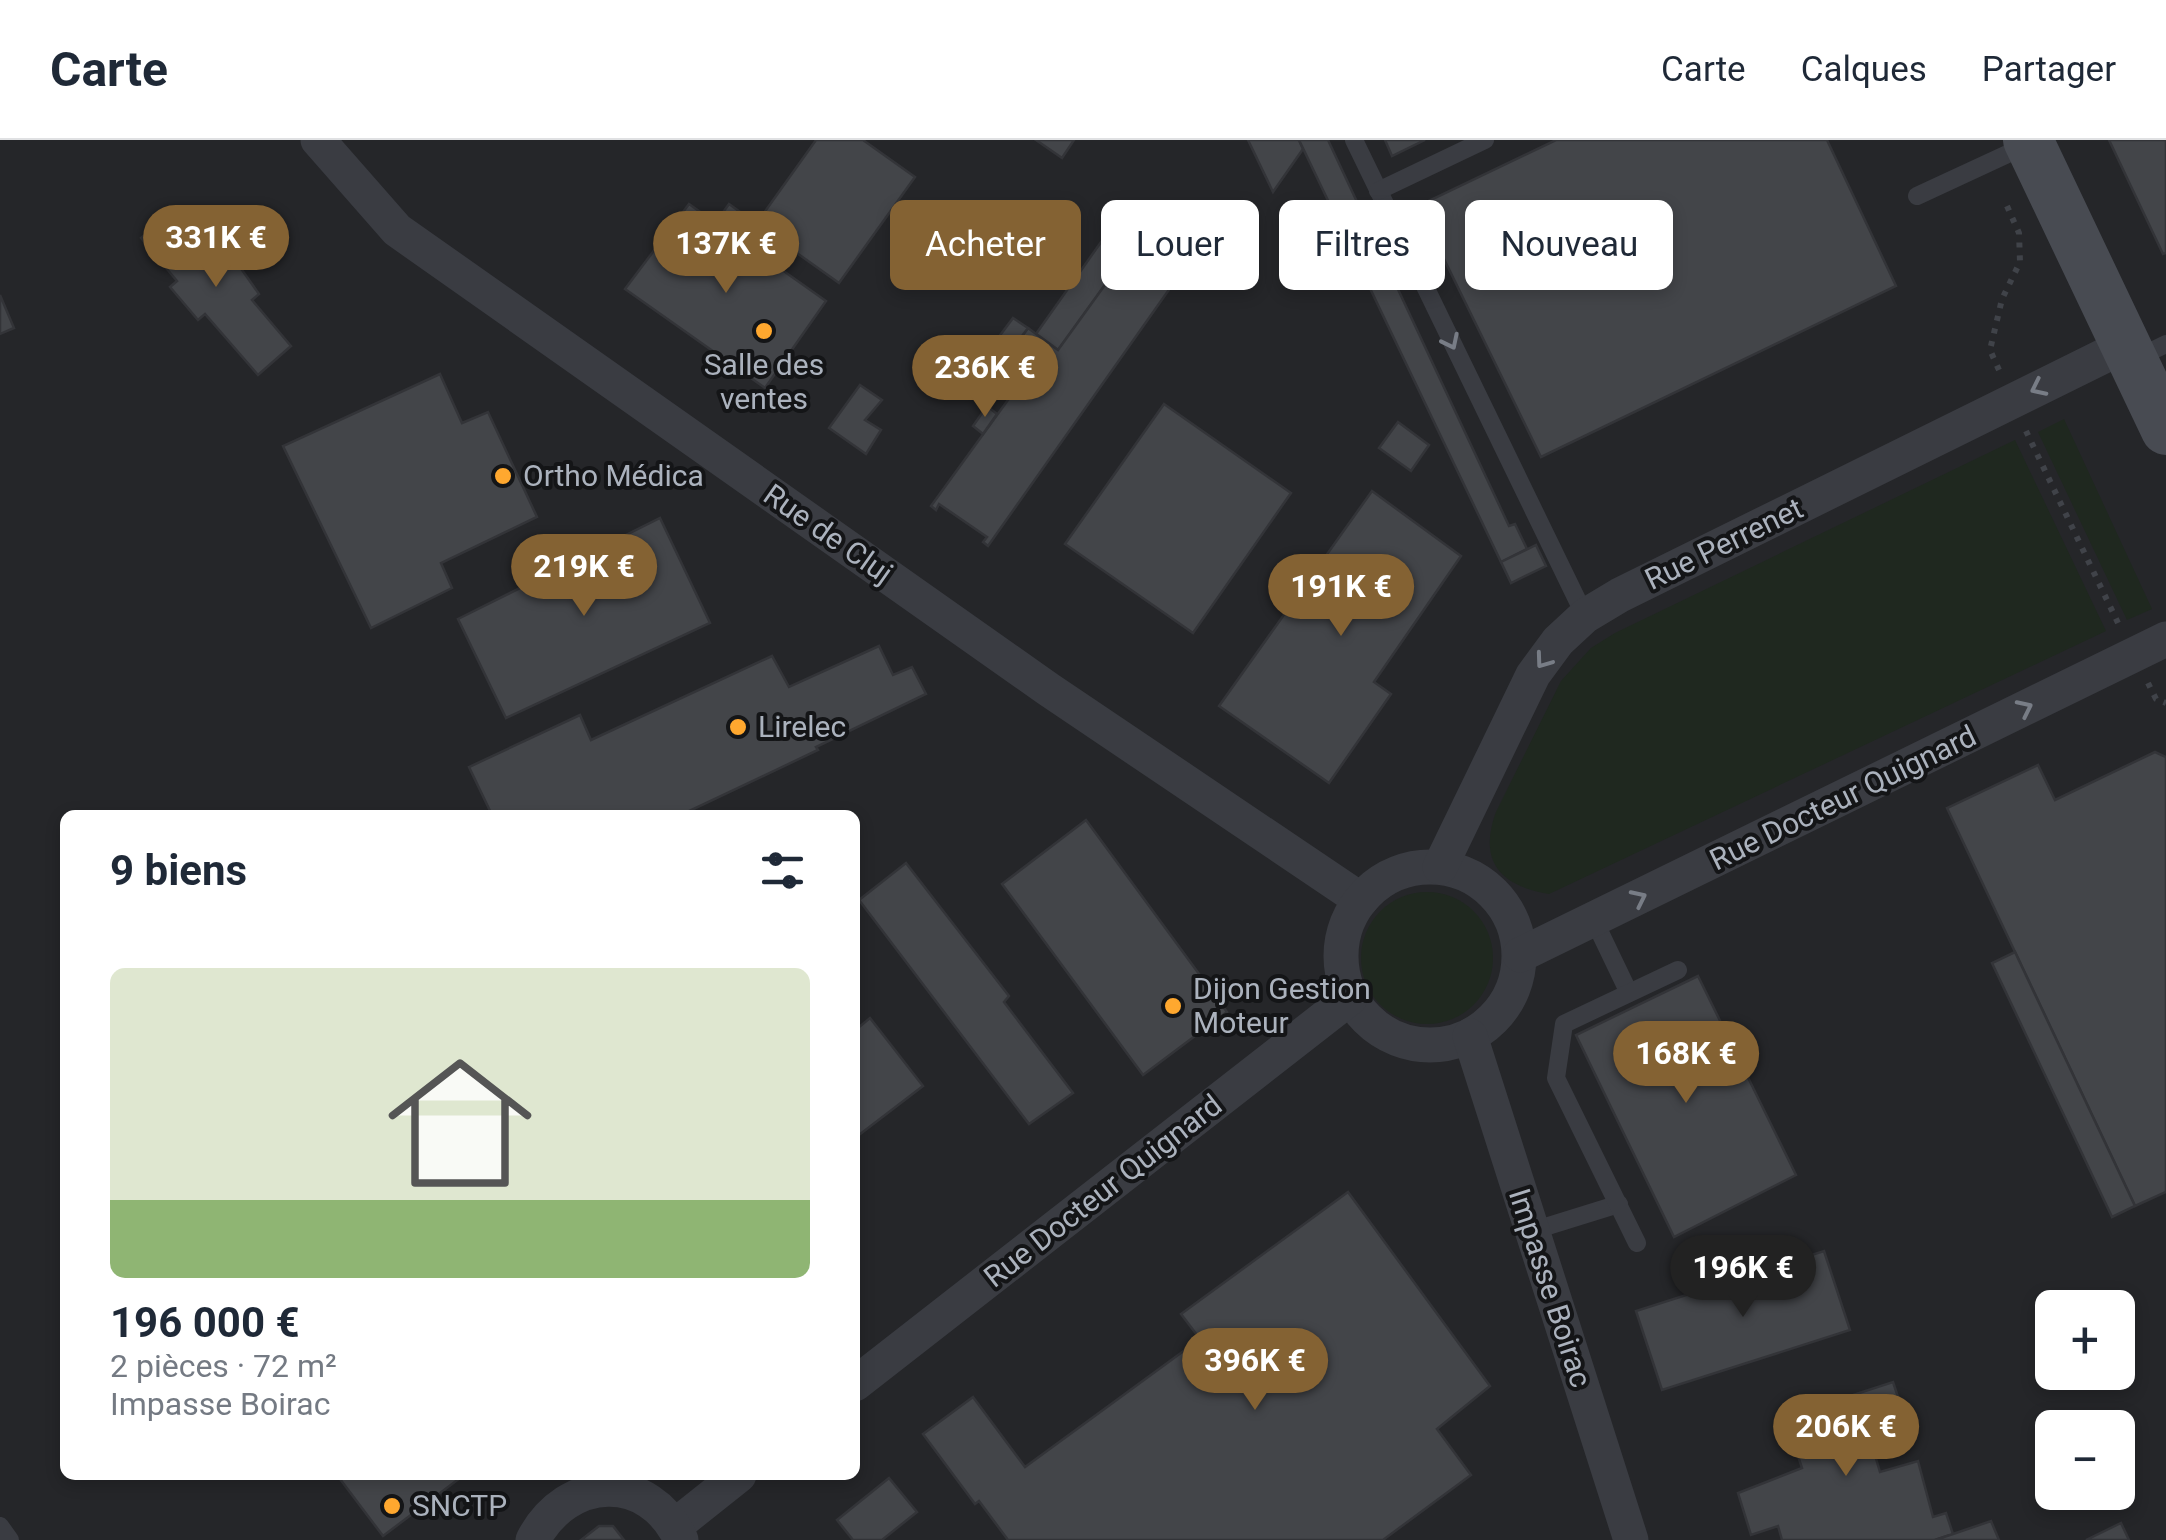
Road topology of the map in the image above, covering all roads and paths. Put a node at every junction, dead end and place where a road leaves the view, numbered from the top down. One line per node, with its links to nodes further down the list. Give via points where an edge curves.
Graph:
1 (318, 140): 12 (street, Rue de Cluj, via 397,230 1048,689)
2 (1354, 140): 5 (lane)
3 (1485, 140): 5 (lane)
4 (2029, 142): 6 (lane); 7 (main road)
5 (1378, 191): 9 (lane, one-way to 9)
6 (1917, 196)
7 (2142, 350): 8 (main road); 9 (street, Rue Perrenet, one-way to 9)
8 (2166, 430)
9 (1585, 616): 11 (street, Rue Perrenet, one-way to 11, via 1533,675)
10 (2166, 639): 13 (street, Rue Docteur Quignard, one-way to 10)
11 (1440, 867): 12 (street, via 1392,875); 14 (street, via 1488,887 1516,929)
12 (1362, 900): 17 (street, via 1342,940 1341,970)
13 (1594, 920): 14 (street, Rue Docteur Quignard); 16 (lane)
14 (1520, 955): 18 (street, via 1506,1003)
15 (1678, 970): 16 (lane)
16 (1628, 993): 19 (lane, via 1564,1024 1556,1078)
17 (1350, 998): 18 (street, via 1389,1036 1429,1045); 22 (street, Rue Docteur Quignard)
18 (1470, 1036): 20 (street, Impasse Boirac)
19 (1618, 1204): 20 (lane); 21 (lane)
20 (1532, 1231): 29 (street, Impasse Boirac)
21 (1637, 1243)
22 (860, 1380)
23 (734, 1480): 26 (street)
24 (630, 1484): 26 (street); 28 (street, via 584,1492 562,1504)
25 (0, 1526): 27 (lane)
26 (678, 1533)
27 (10, 1540)
28 (532, 1540)
29 (1631, 1540)

